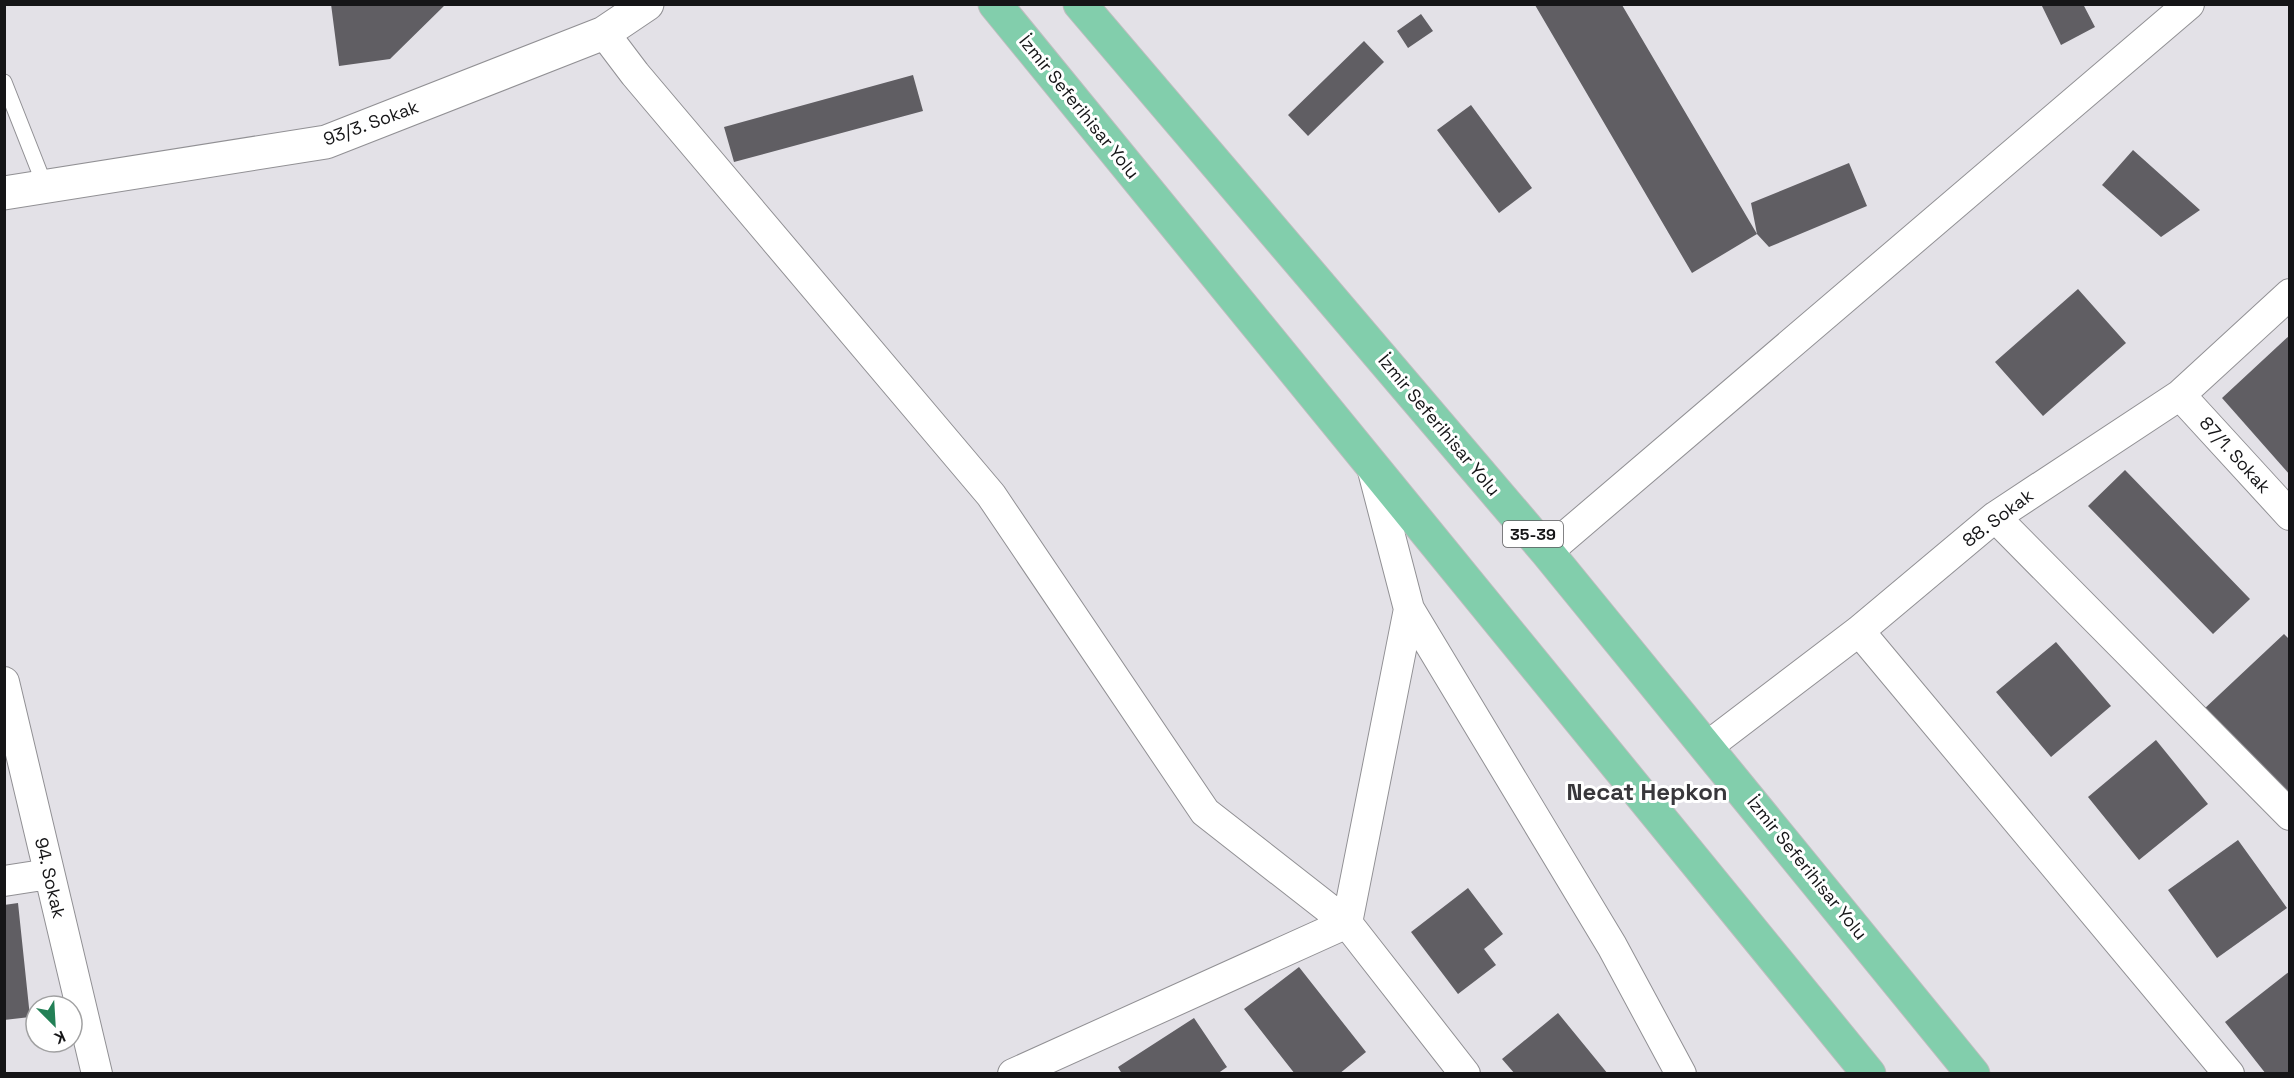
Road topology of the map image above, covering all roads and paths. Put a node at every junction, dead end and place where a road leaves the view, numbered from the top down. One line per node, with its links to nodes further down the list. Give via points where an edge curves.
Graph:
1 (647, 4): 5 (street, 93/3. Sokak)
2 (995, 4): 11 (main road, İzmir Seferihisar Yolu)
3 (1080, 4): 14 (main road, İzmir Seferihisar Yolu / 35-39)
4 (2178, 8): 14 (street)
5 (604, 33): 7 (street, 93/3. Sokak, via 326,142); 22 (street, via 634,74 991,495 1205,812)
6 (4, 82): 7 (lane)
7 (45, 186): 8 (street, 93/3. Sokak)
8 (4, 193)
9 (2289, 294): 10 (street, 88. Sokak)
10 (2180, 395): 12 (street, 87/1. Sokak); 13 (street, 88. Sokak)
11 (1372, 466): 15 (street); 27 (main road, İzmir Seferihisar Yolu)
12 (2289, 515)
13 (1995, 517): 16 (street, 88. Sokak); 19 (street)
14 (1547, 552): 18 (main road, İzmir Seferihisar Yolu / 35-39)
15 (1409, 609): 22 (street); 26 (street, via 1612,946)
16 (1859, 631): 18 (street, 88. Sokak); 29 (street)
17 (4, 682): 20 (street, 94. Sokak)
18 (1708, 746): 28 (main road, İzmir Seferihisar Yolu / 35-39)
19 (2289, 815)
20 (49, 874): 21 (street); 23 (street, 94. Sokak)
21 (4, 881)
22 (1347, 923): 24 (street); 25 (street)
23 (96, 1074)
24 (1013, 1074)
25 (1465, 1074)
26 (1681, 1074)
27 (1869, 1074)
28 (1974, 1074)
29 (2229, 1074)

